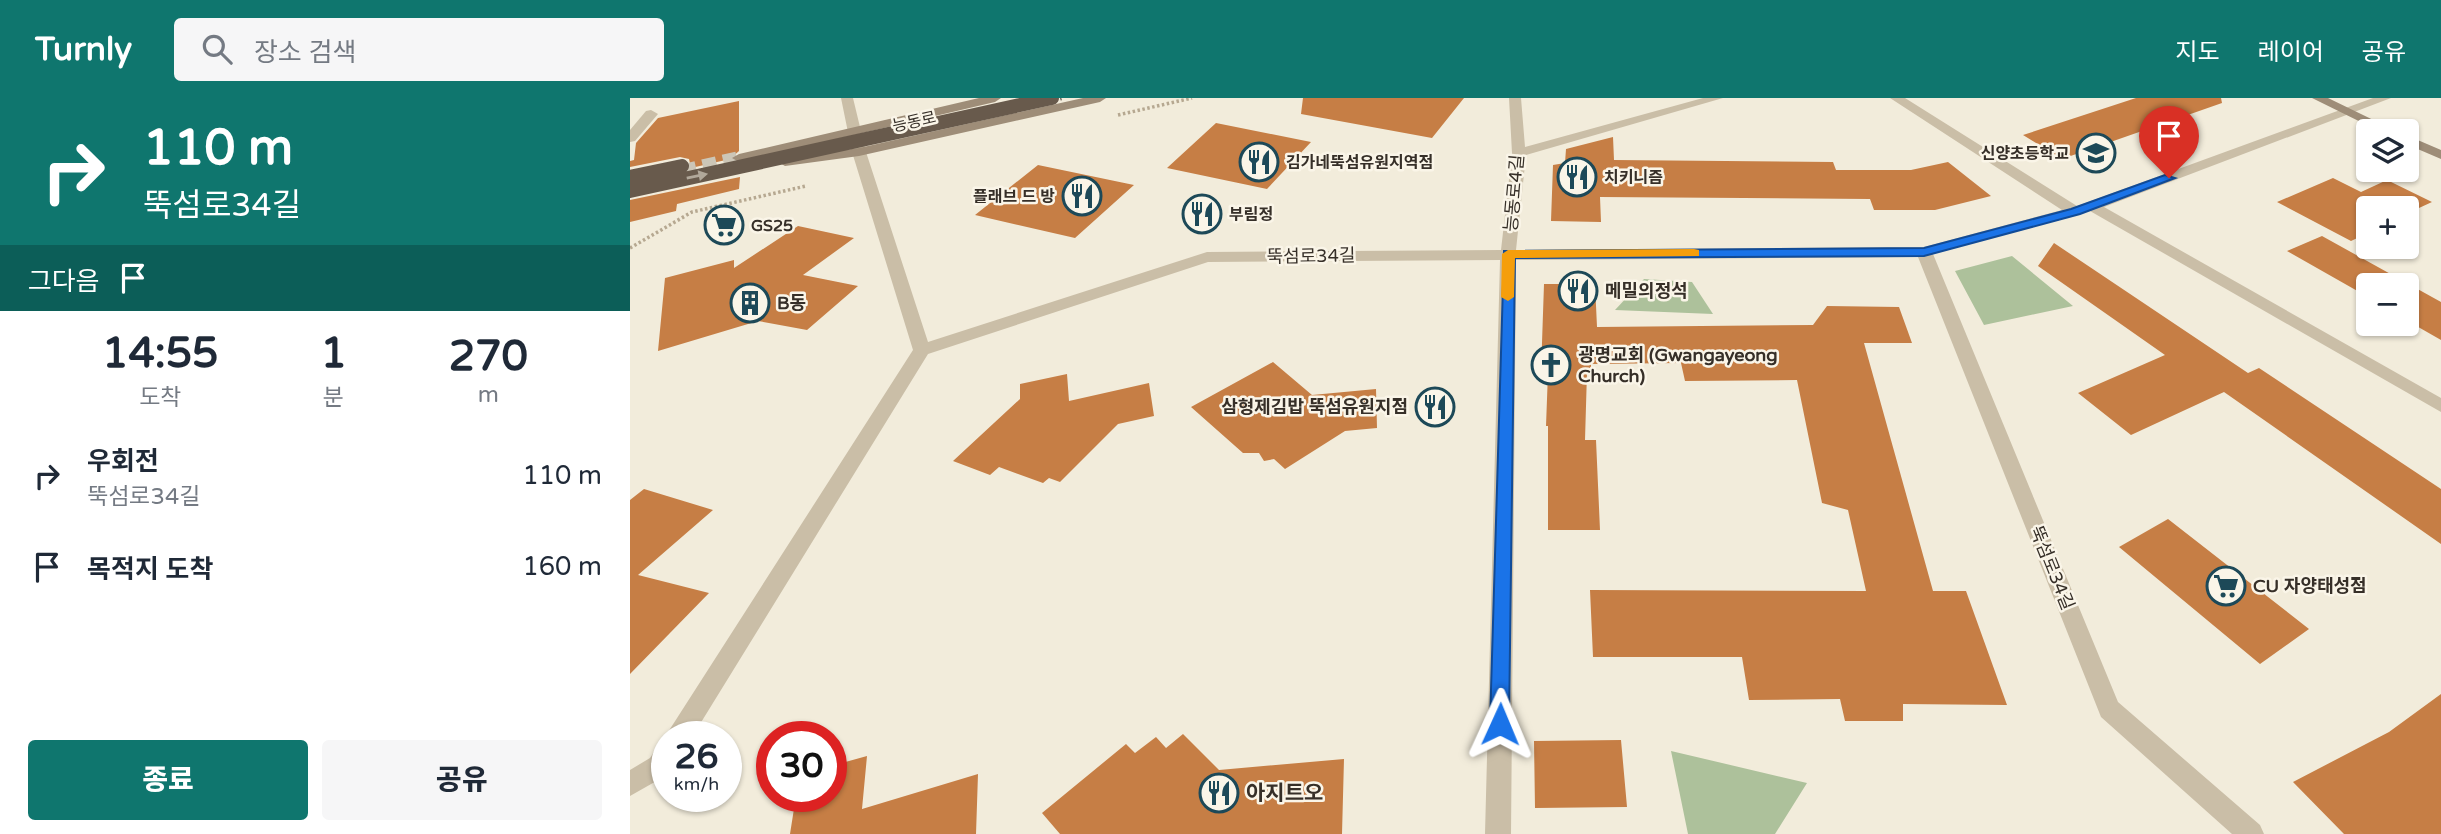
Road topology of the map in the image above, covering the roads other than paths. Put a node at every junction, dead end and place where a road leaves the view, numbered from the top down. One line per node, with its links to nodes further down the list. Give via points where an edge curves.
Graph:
1 (847, 98): 14 (street)
2 (995, 98): 14 (main road, 능동로)
3 (1012, 98): 20 (highway, bridge)
4 (1052, 98): 20 (highway, one-way to 4, bridge)
5 (1100, 98): 17 (main road, 능동로)
6 (1515, 98): 18 (street, 능동로4길)
7 (1717, 98): 18 (street)
8 (1896, 98): 22 (street)
9 (2318, 98): 11 (main road)
10 (2385, 98): 11 (street, 뚝섬로34길)
11 (2349, 112): 13 (main road); 21 (street, 뚝섬로34길)
12 (651, 114): 15 (street)
13 (2364, 119)
14 (856, 129): 17 (street); 17 (main road, 능동로, via 740,165)
15 (630, 138)
16 (2419, 145): 19 (main road)
17 (859, 152): 25 (street)
18 (1519, 153): 24 (street, 능동로4길)
19 (2441, 155)
20 (632, 182)
21 (2092, 206): 22 (street, 뚝섬로34길); 26 (street)
22 (2075, 211): 23 (street, 뚝섬로34길)
23 (1924, 252): 24 (street, 뚝섬로34길); 31 (street, 뚝섬로34길, via 2109,709)
24 (1508, 254): 25 (street, 뚝섬로34길, via 1207,257); 30 (street, 능동로4길)
25 (922, 350): 27 (street)
26 (2441, 406)
27 (688, 721)
28 (651, 771): 29 (street)
29 (630, 784)
30 (1498, 834)
31 (2251, 834)

